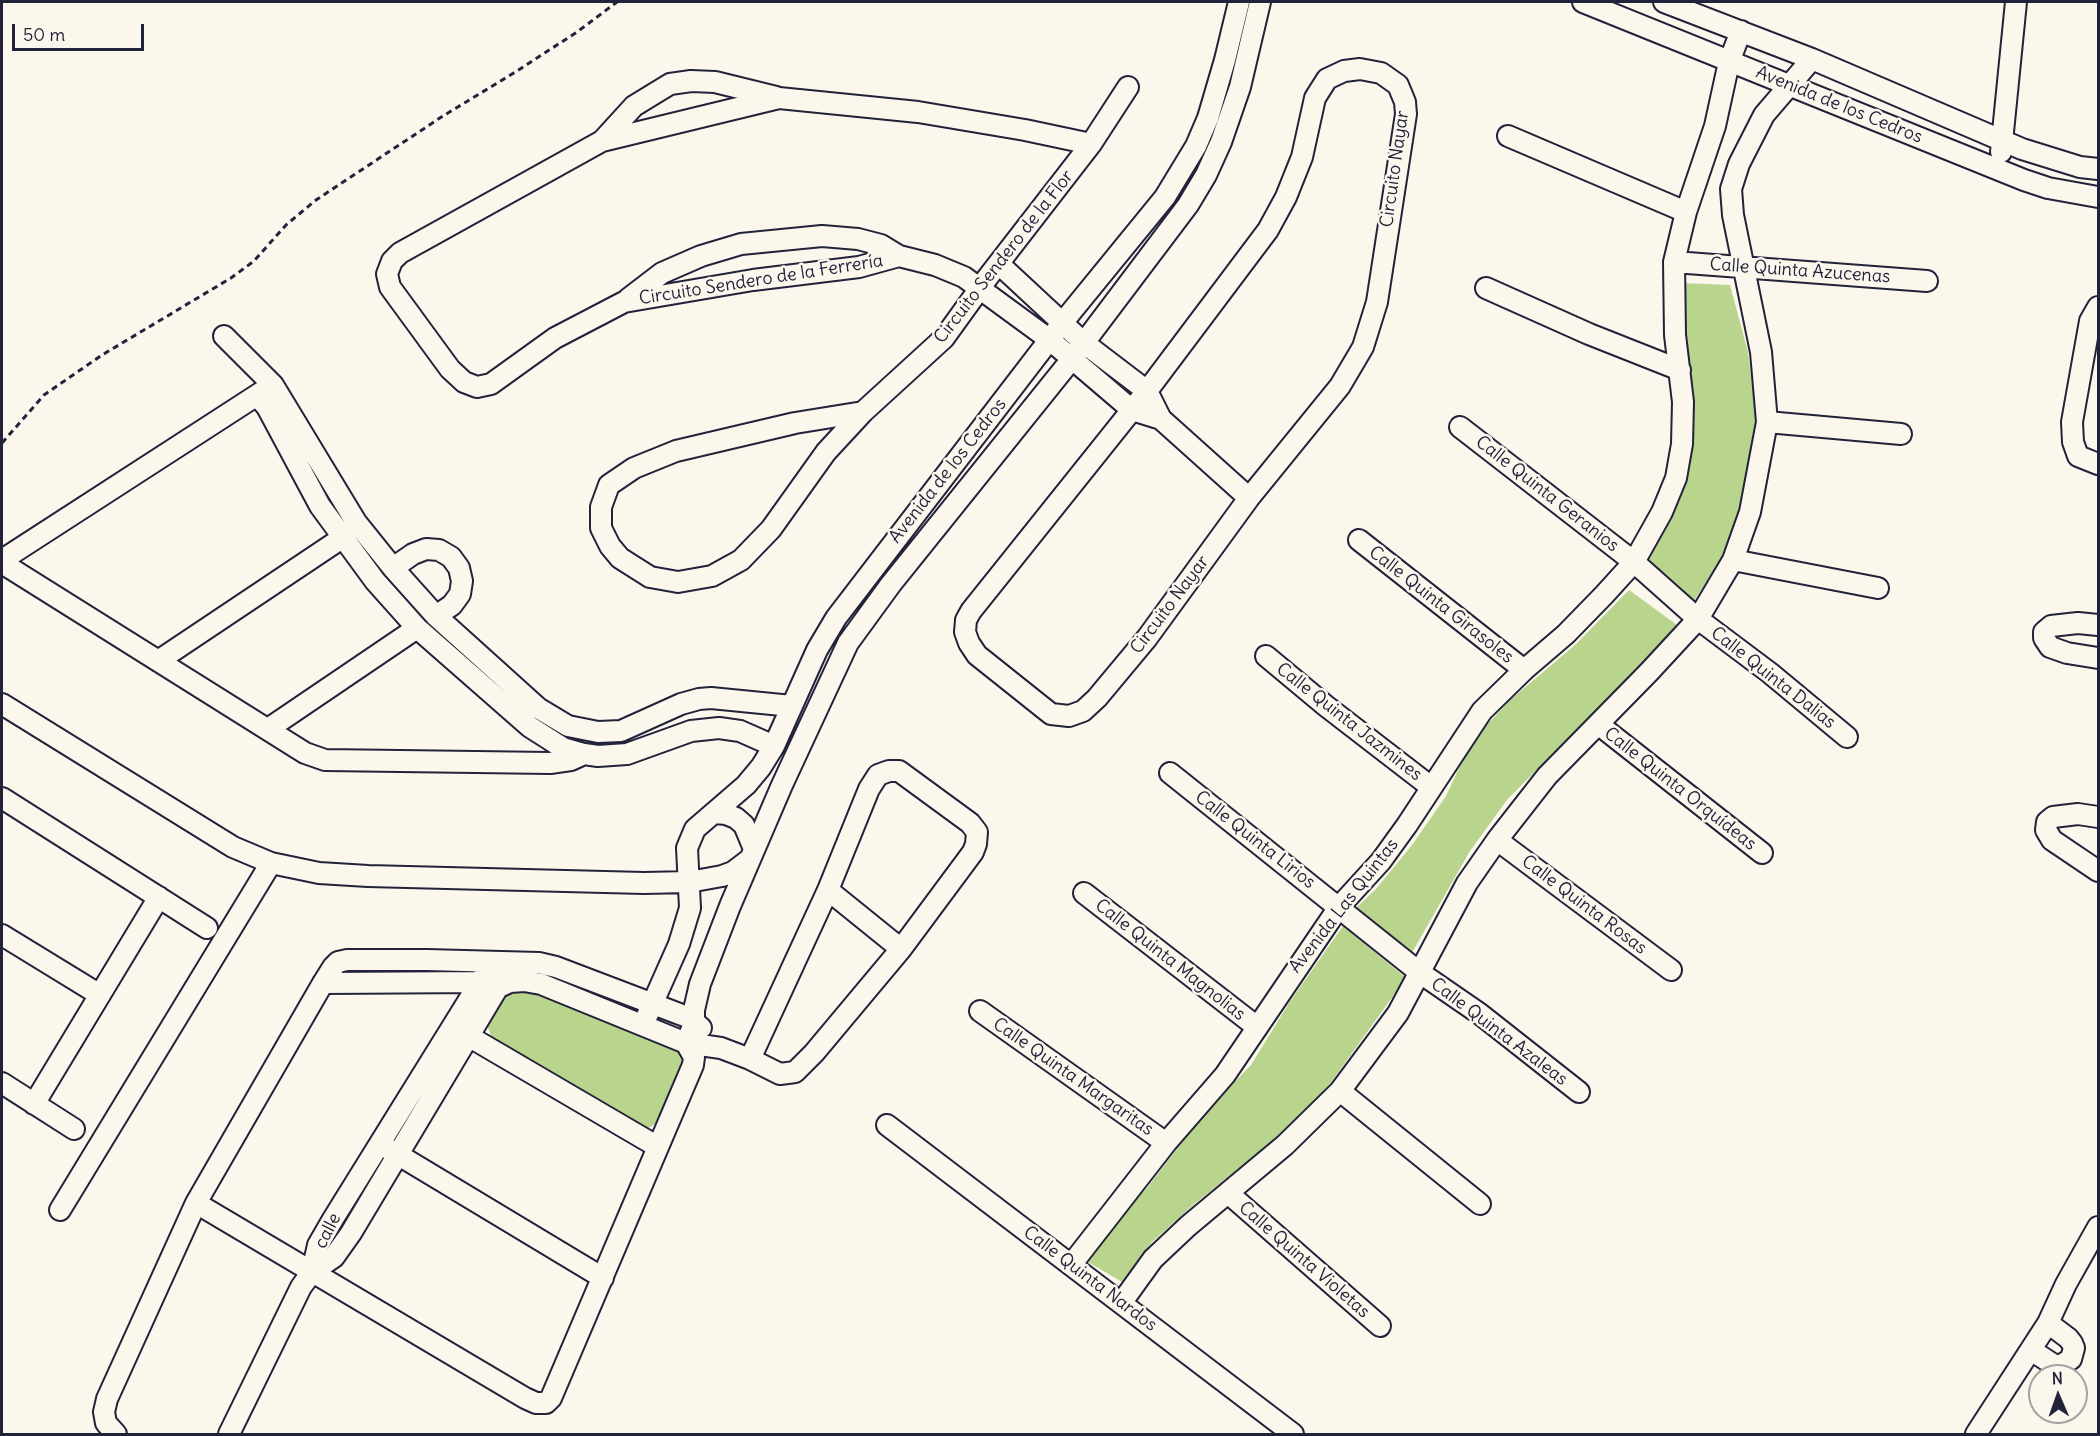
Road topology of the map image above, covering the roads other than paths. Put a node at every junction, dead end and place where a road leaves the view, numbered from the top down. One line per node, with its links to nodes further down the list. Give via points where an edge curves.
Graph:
1 (1239, 2): 31 (street, Avenida de los Cedros, via 1208,118 1196,146 1165,197)
2 (1260, 2): 34 (street, Avenida de los Cedros, via 1240,87 1206,175 1188,205)
3 (1583, 2): 8 (street, Avenida de los Cedros)
4 (1664, 2): 6 (street, Avenida de los Cedros)
5 (2016, 2): 14 (street)
6 (1742, 30): 7 (street, Avenida de los Cedros); 8 (street, Avenida Las Quintas)
7 (1812, 59): 9 (street); 14 (street, Avenida de los Cedros)
8 (1729, 62): 9 (street, Avenida de los Cedros); 16 (street, Avenida Las Quintas)
9 (1791, 85): 17 (street, via 1764,115); 19 (street, Avenida de los Cedros)
10 (1128, 87): 15 (street, Circuito Sendero de la Flor)
11 (778, 98): 13 (street, Circuito Sendero de la Ferrería); 13 (street, Circuito Sendero de la Ferrería, via 715,82 670,84 634,106); 15 (street, Circuito Sendero de la Ferrería, via 918,112)
12 (1508, 136): 21 (street)
13 (602, 141): 29 (street, Circuito Sendero de la Ferrería, via 400,253 387,274 390,287 450,369 477,387 491,384 555,338)
14 (2003, 141): 18 (street, Avenida de los Cedros, via 2052,160); 19 (street)
15 (1091, 144): 24 (street, Circuito Sendero de la Flor)
16 (1708, 150): 17 (street); 21 (street, Avenida Las Quintas)
17 (1739, 164): 25 (street, via 1731,198)
18 (2098, 169)
19 (1999, 170): 20 (street, Avenida de los Cedros, via 2048,188)
20 (2098, 197)
21 (1686, 212): 23 (street, Avenida Las Quintas)
22 (899, 256): 28 (street, Circuito Sendero de la Ferrería, via 935,265); 29 (street, Circuito Sendero de la Ferrería, via 859,267); 29 (street, Circuito Sendero de la Ferrería, via 881,245 858,239 822,236 741,244 662,273)
23 (1674, 261): 25 (street, Calle Quinta Azucenas); 36 (street, Avenida Las Quintas)
24 (999, 264): 28 (street, Circuito Sendero de la Flor); 31 (street)
25 (1744, 266): 26 (street, Calle Quinta Azucenas); 42 (street, via 1761,352)
26 (1927, 281)
27 (1486, 288): 36 (street)
28 (981, 289): 33 (street, Circuito Sendero de la Ferrería); 40 (street, Circuito Sendero de la Flor, via 944,338)
29 (624, 302)
30 (2098, 307): 45 (street, via 2090,321 2072,422 2078,456)
31 (1063, 322): 33 (street, Avenida de los Cedros); 34 (street)
32 (224, 336): 37 (street)
33 (1050, 340): 35 (street, Circuito Sendero de la Ferrería); 64 (street, Avenida de los Cedros, via 836,618)
34 (1084, 343): 35 (street, Avenida de los Cedros); 38 (street)
35 (1071, 360): 39 (street, Circuito Sendero de la Ferrería); 68 (street, Avenida de los Cedros, via 867,615 848,643)
36 (1680, 370): 51 (street, Avenida Las Quintas, via 1682,444 1676,478)
37 (265, 390): 47 (street, via 267,407 320,506); 50 (street); 52 (street, via 356,522)
38 (1147, 391): 39 (street, Circuito Nayar); 41 (street); 46 (street, Circuito Nayar, via 1268,230 1302,157 1315,98 1327,79 1360,69 1381,73 1398,85 1405,102 1404,133 1377,302 1363,347 1340,386)
39 (1132, 410): 41 (street); 46 (street, Circuito Nayar, via 966,620 965,632 977,655 1051,714 1069,716 1083,711 1097,698 1147,638)
40 (862, 412): 40 (street, Circuito Sendero de la Flor, via 676,451 634,468 609,485 601,507 601,528 620,558 650,577 678,582 712,576 741,560 771,529 826,452)
41 (1161, 419): 46 (street)
42 (1767, 422): 44 (street); 49 (street, via 1750,512)
43 (1460, 427): 51 (street, Calle Quinta Geranios)
44 (1901, 434)
45 (2098, 464)
46 (1249, 498)
47 (342, 538): 57 (street); 60 (street)
48 (1359, 540): 61 (street, Calle Quinta Girasoles)
49 (1733, 560): 53 (street); 55 (street)
50 (2, 562): 60 (street)
51 (1634, 562): 55 (street, Calle Quinta Geranios); 61 (street, Avenida Las Quintas, via 1566,634)
52 (393, 568): 54 (street); 54 (street, via 426,549 439,550 451,557 459,568 460,594)
53 (1878, 588)
54 (436, 616): 63 (street, via 538,708 568,726 598,732 621,731)
55 (1698, 619): 65 (street); 69 (street, Calle Quinta Dalias)
56 (2098, 625): 59 (street, via 2062,623 2044,632 2050,647)
57 (417, 628): 66 (street); 71 (street, via 530,727 563,748)
58 (1266, 656): 73 (street, Calle Quinta Jazmines)
59 (2098, 658)
60 (158, 661): 66 (street)
61 (1524, 670): 73 (street, Avenida Las Quintas, via 1482,711)
62 (2, 704): 80 (street, via 232,847)
63 (681, 704): 64 (street, via 711,698); 67 (street)
64 (788, 715): 68 (street); 70 (street, Avenida de los Cedros)
65 (1598, 724): 77 (street, via 1547,776); 78 (street, Calle Quinta Orquídeas)
66 (268, 729): 71 (street, via 305,753 325,760 550,763)
67 (692, 732): 70 (street, via 719,728 740,731); 71 (street, via 627,754)
68 (806, 733): 79 (street, Avenida de los Cedros)
69 (1847, 737)
70 (774, 746): 75 (street, Avenida de los Cedros, via 746,785)
71 (584, 754)
72 (1170, 773): 86 (street, Calle Quinta Lirios)
73 (1431, 787): 86 (street, Avenida Las Quintas, via 1381,861)
74 (2, 798): 85 (street)
75 (715, 813): 79 (street, via 736,818 744,825); 82 (street, Avenida de los Cedros, via 689,839)
76 (2098, 817): 81 (street, via 2053,817 2046,830 2052,840)
77 (1497, 840): 92 (street, Calle Quinta Rosas); 93 (street, via 1467,883)
78 (1762, 853)
79 (752, 854): 82 (street, via 733,872); 99 (street, Avenida de los Cedros, via 700,984)
80 (271, 863): 82 (street, via 319,873 368,876); 120 (street)
81 (2098, 871)
82 (689, 882): 97 (street, Avenida de los Cedros, via 690,908 679,944)
83 (828, 890): 89 (street); 89 (street, via 868,789 878,775 899,771 970,823 977,832 973,852); 106 (street)
84 (1084, 893): 102 (street, Calle Quinta Magnolias)
85 (159, 897): 87 (street); 96 (street)
86 (1339, 907): 93 (street, Calle Quinta Lirios); 102 (street, Avenida Las Quintas)
87 (207, 927)
88 (2, 935): 96 (street)
89 (901, 949): 106 (street, via 795,1072 780,1074)
90 (493, 960): 91 (street); 94 (street, via 338,962); 95 (street, calle)
91 (514, 961): 95 (street, calle); 97 (street, via 556,967)
92 (1671, 970)
93 (1419, 972): 108 (street, via 1398,1014); 109 (street, Calle Quinta Azaleas)
94 (323, 983): 95 (street); 118 (street)
95 (489, 984): 100 (street, via 541,984); 101 (street, calle); 103 (street, calle)
96 (100, 995): 110 (street)
97 (652, 1004): 99 (street); 100 (street, Avenida de los Cedros)
98 (980, 1011): 114 (street, Calle Quinta Margaritas)
99 (694, 1020): 104 (street, Avenida de los Cedros); 105 (street)
100 (643, 1025): 104 (street)
101 (452, 1026): 103 (street); 113 (street, calle)
102 (1257, 1027): 114 (street, Avenida Las Quintas, via 1224,1075)
103 (469, 1037): 115 (street); 116 (street, calle)
104 (686, 1043): 105 (street); 115 (street, via 694,1057 693,1065)
105 (721, 1048): 106 (street)
106 (750, 1059)
107 (2, 1083): 110 (street)
108 (1340, 1091): 117 (street); 119 (street)
109 (1579, 1092)
110 (34, 1104): 112 (street)
111 (887, 1125): 122 (street, Calle Quinta Nardos)
112 (74, 1129)
113 (380, 1143): 116 (street); 123 (street, calle, via 318,1245)
114 (1166, 1143): 122 (street, Avenida Las Quintas)
115 (658, 1147): 124 (street)
116 (399, 1154): 123 (street, calle, via 344,1245); 124 (street)
117 (1228, 1193): 125 (street, via 1153,1258); 127 (street, Calle Quinta Violetas)
118 (196, 1203): 123 (street); 129 (street, via 107,1399 106,1423)
119 (1480, 1204)
120 (60, 1210)
121 (2098, 1227): 126 (street)
122 (1071, 1265): 125 (street, Calle Quinta Nardos)
123 (312, 1272): 124 (street, via 525,1398 546,1404); 130 (street)
124 (603, 1278)
125 (1122, 1302): 131 (street, Calle Quinta Nardos)
126 (2048, 1323): 128 (street); 128 (street, via 2072,1343 2071,1359 2054,1365)
127 (1380, 1326)
128 (2031, 1350): 132 (street)
129 (116, 1434)
130 (229, 1434)
131 (1293, 1434)
132 (1976, 1434)

